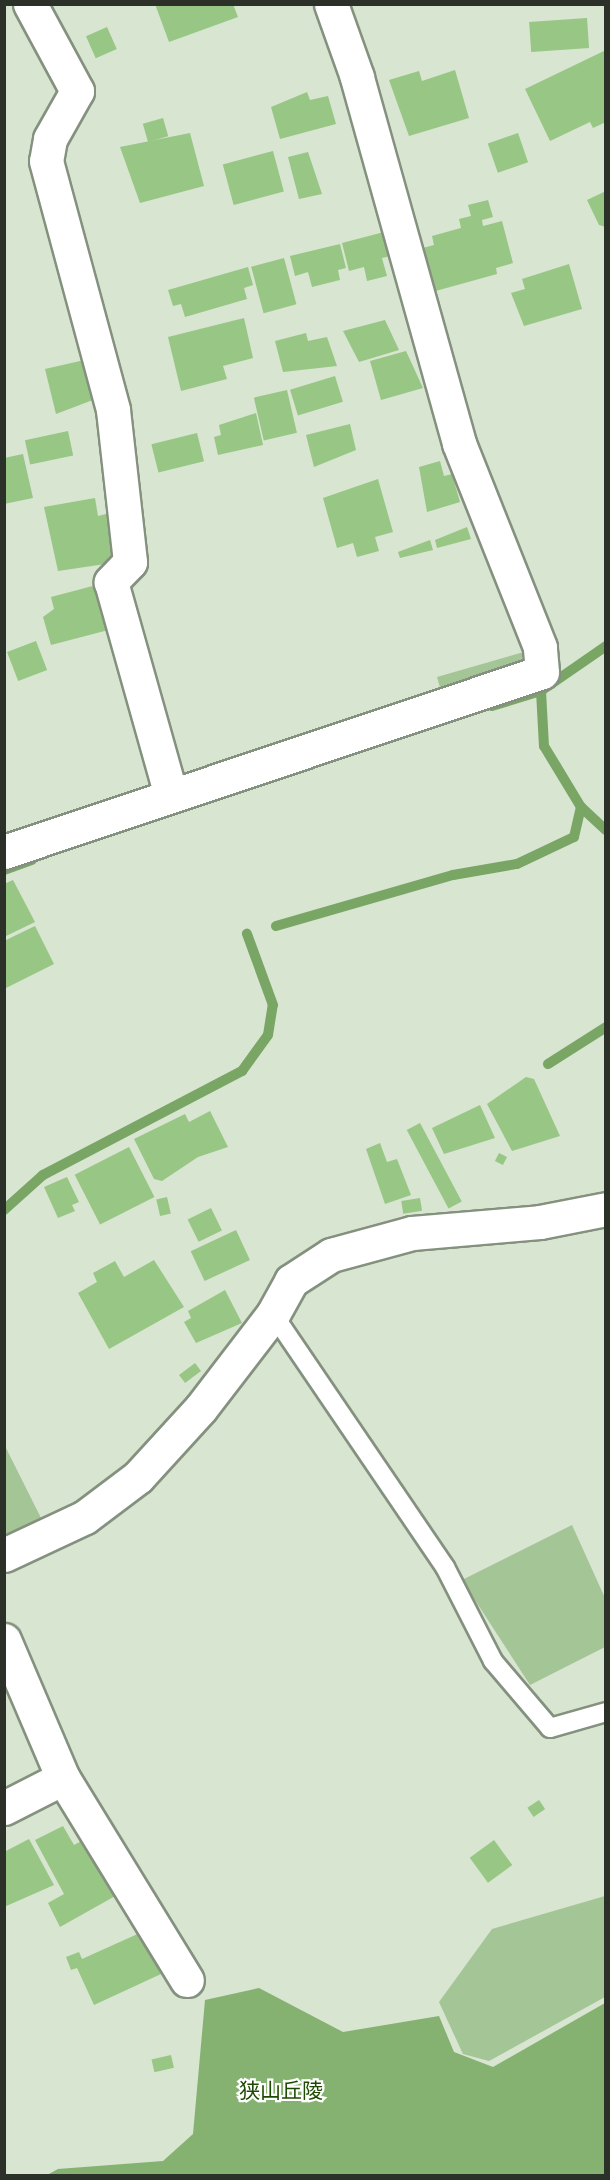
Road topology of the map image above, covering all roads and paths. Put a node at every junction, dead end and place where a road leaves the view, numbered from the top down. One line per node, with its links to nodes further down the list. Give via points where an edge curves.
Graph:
1 (30, 4): 3 (street, via 77,90 50,139 46,161 113,410 130,562 111,582)
2 (331, 4): 3 (street, via 357,77 459,443 540,647 542,672)
3 (171, 796): 4 (street)
4 (4, 852)
5 (606, 1209): 6 (street, via 540,1222 412,1233 331,1255 291,1281)
6 (273, 1314): 7 (street, via 194,1417 138,1477 85,1517); 9 (lane, via 445,1567 493,1661 550,1728)
7 (4, 1555)
8 (4, 1640): 10 (street)
9 (606, 1712)
10 (63, 1778): 11 (street); 12 (street)
11 (4, 1808)
12 (187, 1980)

